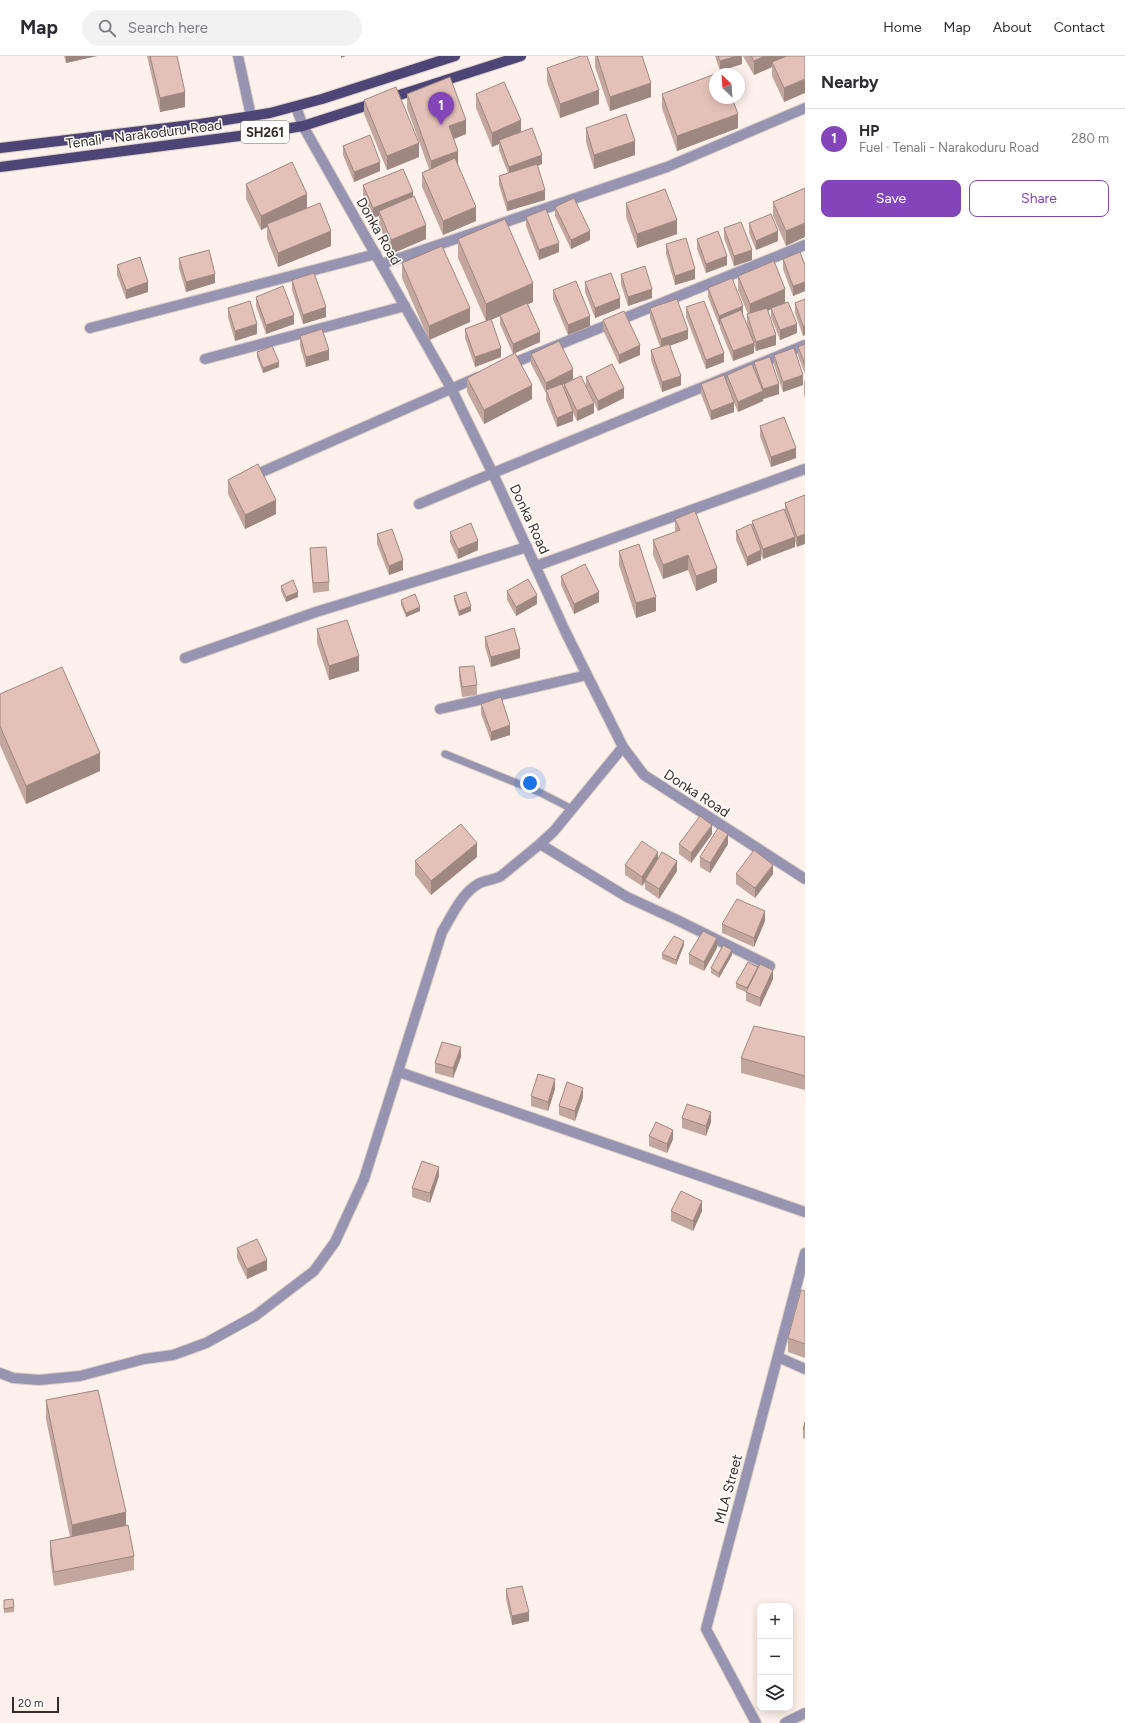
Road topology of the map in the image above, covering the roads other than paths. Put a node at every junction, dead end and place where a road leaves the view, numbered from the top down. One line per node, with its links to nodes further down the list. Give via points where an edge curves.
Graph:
1 (238, 56): 6 (street)
2 (455, 56): 4 (main road, Tenali - Narakoduru Road / SH261)
3 (521, 56): 7 (main road, Tenali - Narakoduru Road / SH261)
4 (296, 107): 6 (main road, Tenali - Narakoduru Road / SH261); 7 (street, Donka Road)
5 (805, 108): 12 (street, via 667,167)
6 (251, 116): 8 (main road, Tenali - Narakoduru Road / SH261)
7 (303, 126): 9 (main road, Tenali - Narakoduru Road / SH261); 11 (street, Donka Road)
8 (0, 148)
9 (0, 167)
10 (804, 248): 17 (street)
11 (376, 254): 12 (street, Donka Road); 14 (street)
12 (382, 264): 13 (street, Donka Road)
13 (405, 306): 16 (street); 17 (street, Donka Road)
14 (90, 328)
15 (805, 346): 20 (street)
16 (205, 360)
17 (451, 388): 19 (street); 20 (street, Donka Road)
18 (805, 468): 23 (street)
19 (264, 470)
20 (493, 473): 21 (street); 22 (street, Donka Road)
21 (419, 504)
22 (527, 547): 23 (street, Donka Road); 24 (street, via 316,612)
23 (536, 566): 25 (street, Donka Road)
24 (185, 658)
25 (587, 675): 26 (street); 27 (street, Donka Road)
26 (440, 708)
27 (623, 748): 29 (street); 31 (street, Donka Road, via 644,775)
28 (445, 754): 29 (lane)
29 (572, 808): 30 (street)
30 (540, 844): 32 (street, via 628,897); 33 (street, via 501,876 478,884 458,904 442,932)
31 (805, 879)
32 (770, 966)
33 (399, 1072): 34 (street); 38 (street, via 364,1179 335,1242 314,1271 255,1316 206,1342 173,1355 144,1359 80,1376 39,1380 13,1378)
34 (805, 1212)
35 (805, 1253): 36 (street, MLA Street)
36 (778, 1356): 37 (street); 40 (street, MLA Street, via 706,1629)
37 (805, 1369)
38 (0, 1373)
39 (805, 1713): 41 (street)
40 (756, 1723)
41 (785, 1723)

